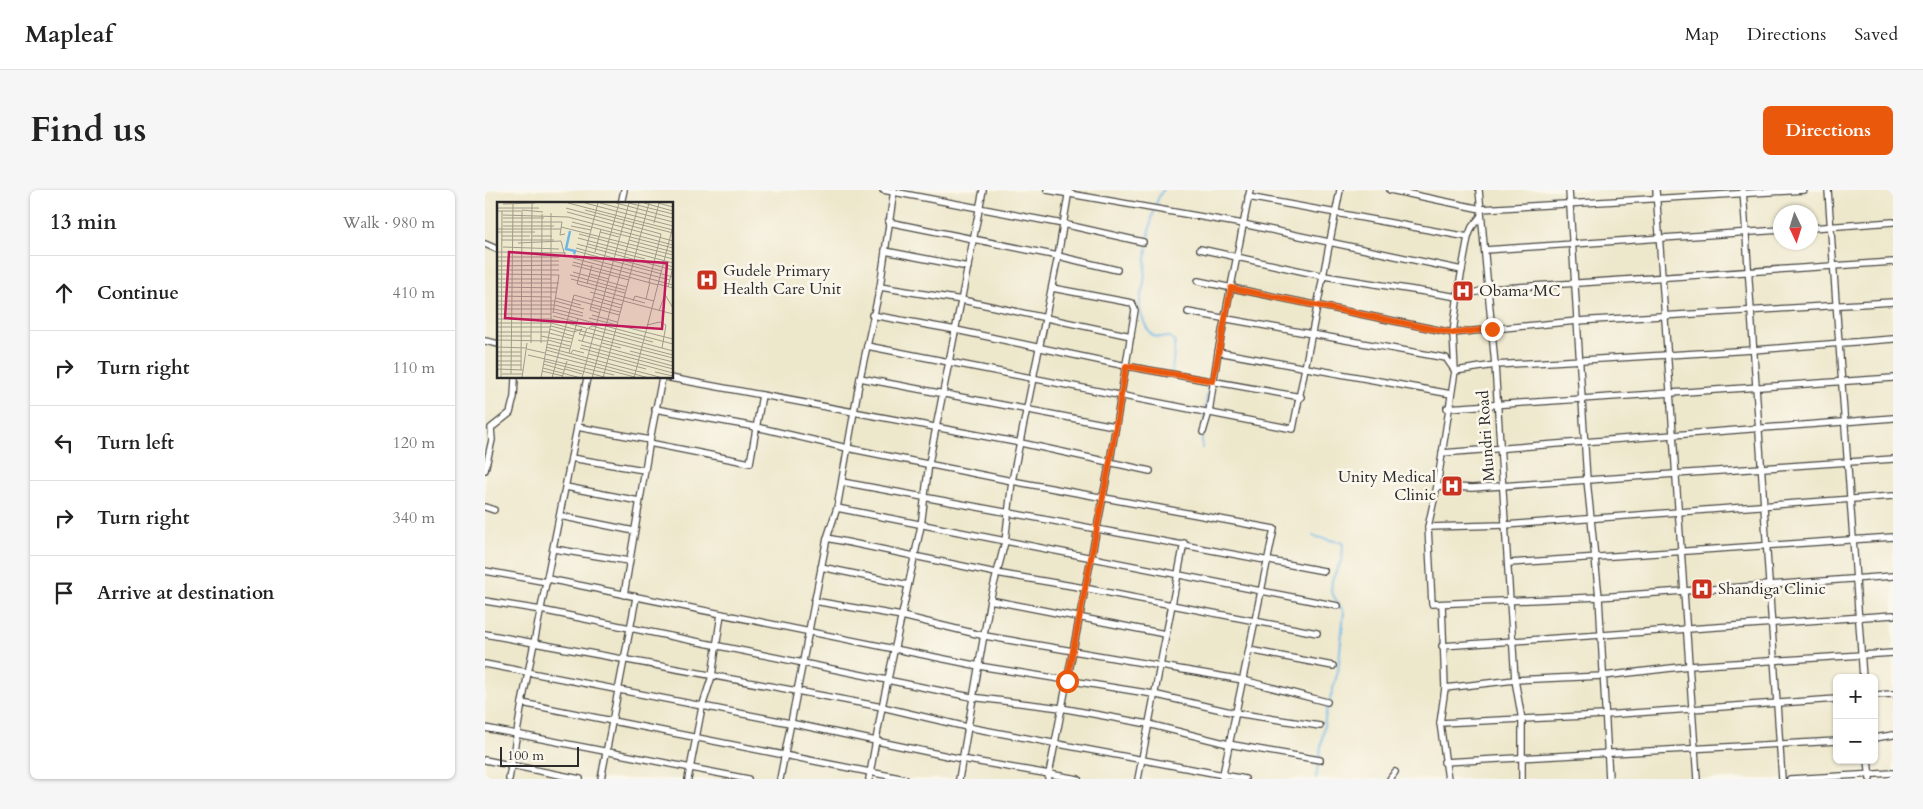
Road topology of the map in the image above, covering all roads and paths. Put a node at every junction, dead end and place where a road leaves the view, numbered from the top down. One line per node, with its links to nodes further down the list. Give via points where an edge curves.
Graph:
1 (883, 190): 12 (street)
2 (983, 190): 18 (street)
3 (1047, 190): 13 (street)
4 (1250, 190): 15 (street)
5 (1340, 190): 20 (street)
6 (1390, 190): 19 (street)
7 (1479, 190): 19 (street, Mundri Road)
8 (1569, 190): 17 (street)
9 (1656, 190): 16 (street)
10 (1804, 190): 14 (street)
11 (1828, 190): 26 (street)
12 (894, 191): 18 (street); 22 (street)
13 (1068, 192): 24 (street); 25 (street)
14 (1743, 192): 16 (street); 29 (street)
15 (1248, 197): 20 (street); 25 (street)
16 (1657, 199): 17 (street); 31 (street)
17 (1570, 204): 19 (street); 36 (street)
18 (979, 208): 24 (street); 32 (street)
19 (1481, 209): 21 (street, Mundri Road)
20 (1335, 213): 30 (street); 34 (street)
21 (1481, 216): 30 (street); 39 (street, Mundri Road)
22 (888, 222): 32 (street); 40 (street)
23 (1893, 222): 26 (street)
24 (1063, 224): 33 (street); 41 (street)
25 (1243, 224): 34 (street); 42 (street)
26 (1831, 226): 27 (street); 44 (street)
27 (1818, 227)
28 (1773, 230): 29 (street)
29 (1746, 232): 31 (street); 48 (street)
30 (1468, 237): 47 (street)
31 (1659, 238): 36 (street); 50 (street)
32 (974, 240): 41 (street); 45 (street)
33 (1143, 242)
34 (1330, 242): 47 (street); 49 (street)
35 (485, 244): 37 (street)
36 (1572, 244): 39 (street); 52 (street)
37 (497, 249)
38 (1200, 249): 42 (street)
39 (1485, 250): 56 (street, Mundri Road)
40 (885, 251): 45 (street); 53 (street)
41 (1058, 256): 46 (street); 54 (street)
42 (1235, 257): 49 (street); 55 (street)
43 (1893, 262): 44 (street)
44 (1834, 266): 48 (street); 61 (street)
45 (968, 267): 58 (street)
46 (1117, 270)
47 (1462, 270): 57 (street)
48 (1749, 271): 50 (street); 63 (street)
49 (1324, 276): 57 (street); 60 (street)
50 (1661, 277): 52 (street); 65 (street)
51 (1198, 281): 55 (street)
52 (1574, 283): 56 (street); 68 (street)
53 (880, 287): 58 (street); 64 (street)
54 (1052, 288): 66 (street); 73 (street, via 1132,303 1135,310)
55 (1231, 288): 60 (street); 67 (street)
56 (1488, 289): 57 (street); 69 (street, Mundri Road)
57 (1458, 297): 71 (street)
58 (962, 300): 66 (street); 70 (street)
59 (1893, 302): 61 (street)
60 (1317, 304): 71 (street); 72 (street)
61 (1836, 305): 63 (street); 75 (street)
62 (1188, 312): 67 (street)
63 (1751, 312): 65 (street); 78 (street)
64 (872, 315): 70 (street); 76 (street)
65 (1665, 316): 68 (street); 80 (street)
66 (1046, 319): 73 (street); 77 (street)
67 (1225, 319): 72 (street); 79 (street)
68 (1577, 321): 69 (street); 81 (street)
69 (1492, 329): 71 (street); 83 (street, Mundri Road)
70 (956, 330): 77 (street); 82 (street)
71 (1453, 333): 86 (street)
72 (1311, 335): 85 (street); 86 (street, via 1446,358)
73 (1131, 336): 84 (street)
74 (1893, 339): 75 (street)
75 (1840, 344): 78 (street); 95 (street)
76 (867, 346): 82 (street); 87 (street)
77 (1039, 349): 84 (street); 93 (street)
78 (1753, 350): 80 (street); 96 (street)
79 (1218, 352): 85 (street); 94 (street)
80 (1667, 355): 81 (street); 99 (street)
81 (1579, 360): 83 (street); 103 (street)
82 (951, 361): 93 (street); 97 (street)
83 (1495, 365): 86 (street); 104 (street, Mundri Road)
84 (1126, 366): 94 (street); 101 (street)
85 (1307, 368): 98 (street); 102 (street)
86 (1455, 371): 98 (street)
87 (860, 378): 97 (street); 109 (street)
88 (1893, 378): 95 (street)
89 (515, 379): 131 (street, via 510,413 491,428 492,440)
90 (587, 379): 113 (street)
91 (662, 379): 106 (street)
92 (674, 379): 100 (street)
93 (1032, 379): 101 (street); 107 (street)
94 (1213, 381): 102 (street); 108 (street)
95 (1843, 381): 96 (street); 111 (street)
96 (1756, 389): 99 (street); 115 (street)
97 (943, 394): 107 (street); 116 (street)
98 (1451, 394): 105 (street)
99 (1669, 394): 103 (street); 118 (street)
100 (762, 395): 109 (street); 114 (street)
101 (1120, 396): 108 (street); 112 (street)
102 (1301, 396): 108 (street, via 1293,429)
103 (1582, 398): 104 (street); 119 (street)
104 (1498, 405): 105 (street); 122 (street, Mundri Road)
105 (1447, 408): 124 (street)
106 (655, 409): 114 (street); 120 (street)
107 (1026, 410): 112 (street); 121 (street)
108 (1209, 412): 117 (street)
109 (854, 413): 116 (street); 123 (street)
110 (1893, 418): 111 (street)
111 (1845, 421): 115 (street); 129 (street)
112 (1114, 426): 127 (street)
113 (577, 427): 120 (street); 125 (street)
114 (756, 427): 120 (street, via 750,463); 123 (street)
115 (1759, 428): 118 (street); 130 (street)
116 (937, 429): 121 (street); 128 (street)
117 (1203, 432)
118 (1673, 434): 119 (street); 134 (street)
119 (1586, 440): 122 (street); 135 (street)
120 (649, 442): 132 (street)
121 (1021, 443): 127 (street); 136 (street)
122 (1501, 446): 124 (street); 138 (street, Mundri Road)
123 (847, 448): 128 (street); 137 (street)
124 (1442, 453): 139 (street)
125 (571, 458): 132 (street); 140 (street)
126 (1893, 459): 129 (street)
127 (1110, 461): 133 (street); 143 (street)
128 (929, 463): 136 (street); 141 (street)
129 (1848, 463): 130 (street); 144 (street)
130 (1761, 466): 134 (street); 146 (street)
131 (485, 470)
132 (644, 470): 145 (street)
133 (1151, 471)
134 (1676, 473): 135 (street); 151 (street)
135 (1587, 480): 138 (street); 153 (street)
136 (1013, 481): 143 (street); 150 (street)
137 (842, 482): 141 (street); 148 (street)
138 (1504, 485): 139 (street, via 1472,488); 154 (street, Mundri Road)
139 (1437, 486): 156 (street)
140 (565, 487): 145 (street); 152 (street)
141 (925, 496): 150 (street); 155 (street)
142 (1893, 496): 144 (street)
143 (1102, 497): 157 (street); 170 (street, via 1275,529)
144 (1850, 500): 146 (street); 161 (street)
145 (639, 501): 158 (street)
146 (1764, 506): 151 (street); 164 (street)
147 (485, 507): 149 (street)
148 (837, 508): 155 (street); 160 (street)
149 (494, 510)
150 (1007, 512): 157 (street); 162 (street)
151 (1678, 513): 153 (street); 166 (street)
152 (560, 516): 158 (street); 165 (street)
153 (1592, 519): 154 (street); 169 (street)
154 (1505, 525): 156 (street); 172 (street, Mundri Road)
155 (921, 526): 162 (street); 167 (street)
156 (1428, 527): 194 (street, via 1432,604)
157 (1097, 528): 163 (street); 168 (street)
158 (634, 531): 171 (street)
159 (1893, 537): 161 (street)
160 (827, 538): 167 (street); 173 (street)
161 (1852, 540): 164 (street); 179 (street)
162 (1005, 542): 168 (street); 176 (street)
163 (1184, 543): 170 (street); 177 (street)
164 (1766, 546): 166 (street); 182 (street)
165 (554, 549): 171 (street); 180 (street)
166 (1680, 553): 169 (street); 185 (street)
167 (913, 555): 176 (street); 181 (street)
168 (1092, 558): 177 (street); 183 (street)
169 (1595, 558): 172 (street); 187 (street)
170 (1267, 559): 175 (street); 184 (street)
171 (629, 560): 186 (street)
172 (1509, 563): 190 (street, Mundri Road)
173 (821, 567): 181 (street); 192 (street)
174 (485, 570): 180 (street)
175 (1324, 571)
176 (996, 573): 183 (street); 189 (street)
177 (1178, 574): 184 (street); 193 (street)
178 (1893, 576): 179 (street)
179 (1856, 578): 182 (street); 201 (street)
180 (547, 581): 186 (street); 196 (street)
181 (907, 585): 198 (street)
182 (1769, 585): 185 (street); 203 (street)
183 (1085, 588): 193 (street); 200 (street)
184 (1262, 589): 195 (street); 202 (street)
185 (1683, 591): 187 (street); 204 (street)
186 (623, 595): 188 (street)
187 (1599, 597): 190 (street); 211 (street)
188 (636, 598): 197 (street); 205 (street)
189 (990, 600): 200 (street); 210 (street)
190 (1511, 600): 194 (street); 212 (street, Mundri Road)
191 (485, 601): 196 (street)
192 (815, 601): 198 (street); 206 (street)
193 (1171, 604): 202 (street); 209 (street)
194 (1441, 604): 215 (street)
195 (1337, 606)
196 (541, 610): 205 (street); 213 (street)
197 (721, 614): 206 (street); 214 (street)
198 (902, 616): 210 (street); 216 (street)
199 (1893, 616): 201 (street)
200 (1079, 617): 209 (street); 217 (street)
201 (1858, 618): 203 (street); 220 (street)
202 (1255, 621): 207 (street); 218 (street)
203 (1771, 623): 204 (street); 222 (street)
204 (1686, 628): 211 (street); 227 (street)
205 (630, 629): 214 (street); 221 (street)
206 (808, 632): 216 (street); 223 (street)
207 (1317, 633)
208 (485, 634): 213 (street)
209 (1165, 634): 228 (street)
210 (985, 636): 217 (street); 225 (street)
211 (1601, 636): 212 (street); 232 (street)
212 (1513, 641): 215 (street); 235 (street, Mundri Road)
213 (534, 644): 221 (street); 229 (street)
214 (717, 646): 223 (street); 231 (street)
215 (1443, 646): 237 (street)
216 (894, 649): 225 (street); 233 (street)
217 (1071, 649): 228 (street); 236 (street)
218 (1249, 650): 226 (street); 234 (street)
219 (1893, 653): 220 (street)
220 (1862, 655): 222 (street); 230 (street)
221 (624, 658): 231 (street); 238 (street)
222 (1774, 660): 227 (street); 247 (street)
223 (802, 662): 233 (street); 239 (street)
224 (485, 664): 229 (street)
225 (979, 666): 236 (street); 243 (street)
226 (1333, 666)
227 (1689, 666): 232 (street); 251 (street)
228 (1158, 667): 234 (street); 240 (street)
229 (528, 673): 238 (street); 246 (street)
230 (1863, 674)
231 (711, 676): 239 (street); 248 (street)
232 (1603, 676): 235 (street); 253 (street)
233 (888, 679): 243 (street); 249 (street)
234 (1243, 680): 245 (street); 252 (street)
235 (1515, 680): 237 (street); 254 (street, Mundri Road)
236 (1067, 681): 240 (street); 250 (street)
237 (1445, 688): 257 (street)
238 (618, 689): 248 (street); 255 (street)
239 (797, 691): 249 (street); 256 (street)
240 (1153, 694): 252 (street); 258 (street)
241 (1893, 694): 242 (street)
242 (1878, 695)
243 (971, 697): 250 (street); 260 (street)
244 (1833, 698): 247 (street)
245 (1327, 702)
246 (521, 703): 255 (street); 262 (street)
247 (1777, 704): 251 (street); 270 (street)
248 (702, 706): 256 (street); 264 (street)
249 (882, 707): 260 (street); 266 (street)
250 (1061, 708): 258 (street); 268 (street)
251 (1692, 709): 253 (street); 271 (street)
252 (1235, 713): 259 (street); 269 (street)
253 (1604, 715): 254 (street); 273 (street)
254 (1522, 720): 257 (street); 275 (street, Mundri Road)
255 (613, 721): 264 (street); 272 (street)
256 (790, 722): 266 (street); 274 (street)
257 (1440, 723): 280 (street)
258 (1148, 724): 269 (street); 278 (street)
259 (1320, 726)
260 (967, 727): 268 (street); 276 (street)
261 (485, 728): 262 (street)
262 (516, 734): 272 (street); 282 (street)
263 (1893, 735): 265 (street)
264 (696, 736): 274 (street); 283 (street)
265 (1878, 737)
266 (876, 740): 276 (street); 284 (street)
267 (1833, 741): 270 (street)
268 (1053, 742): 278 (street); 287 (street)
269 (1228, 744): 279 (street); 288 (street)
270 (1779, 745): 271 (street); 307 (street)
271 (1695, 748): 273 (street); 306 (street)
272 (606, 751): 283 (street); 292 (street)
273 (1608, 754): 275 (street); 305 (street)
274 (786, 755): 284 (street); 295 (street)
275 (1522, 757): 280 (street); 304 (street, Mundri Road)
276 (962, 759): 287 (street); 298 (street)
277 (485, 760): 282 (street)
278 (1142, 760): 288 (street); 300 (street)
279 (1320, 760)
280 (1444, 762): 303 (street)
281 (1868, 764): 289 (street)
282 (511, 765): 290 (street); 291 (street)
283 (690, 768): 293 (street); 294 (street)
284 (870, 771): 296 (street); 297 (street)
285 (1395, 772): 302 (street)
286 (1893, 773): 289 (street)
287 (1048, 776): 299 (street)
288 (1222, 777): 301 (street)
289 (1869, 777): 308 (street)
290 (509, 779)
291 (580, 779)
292 (601, 779)
293 (688, 779)
294 (748, 779)
295 (780, 779)
296 (869, 779)
297 (905, 779)
298 (959, 779)
299 (1078, 779)
300 (1138, 779)
301 (1245, 779)
302 (1390, 779)
303 (1447, 779)
304 (1522, 779)
305 (1609, 779)
306 (1697, 779)
307 (1782, 779)
308 (1790, 779)

